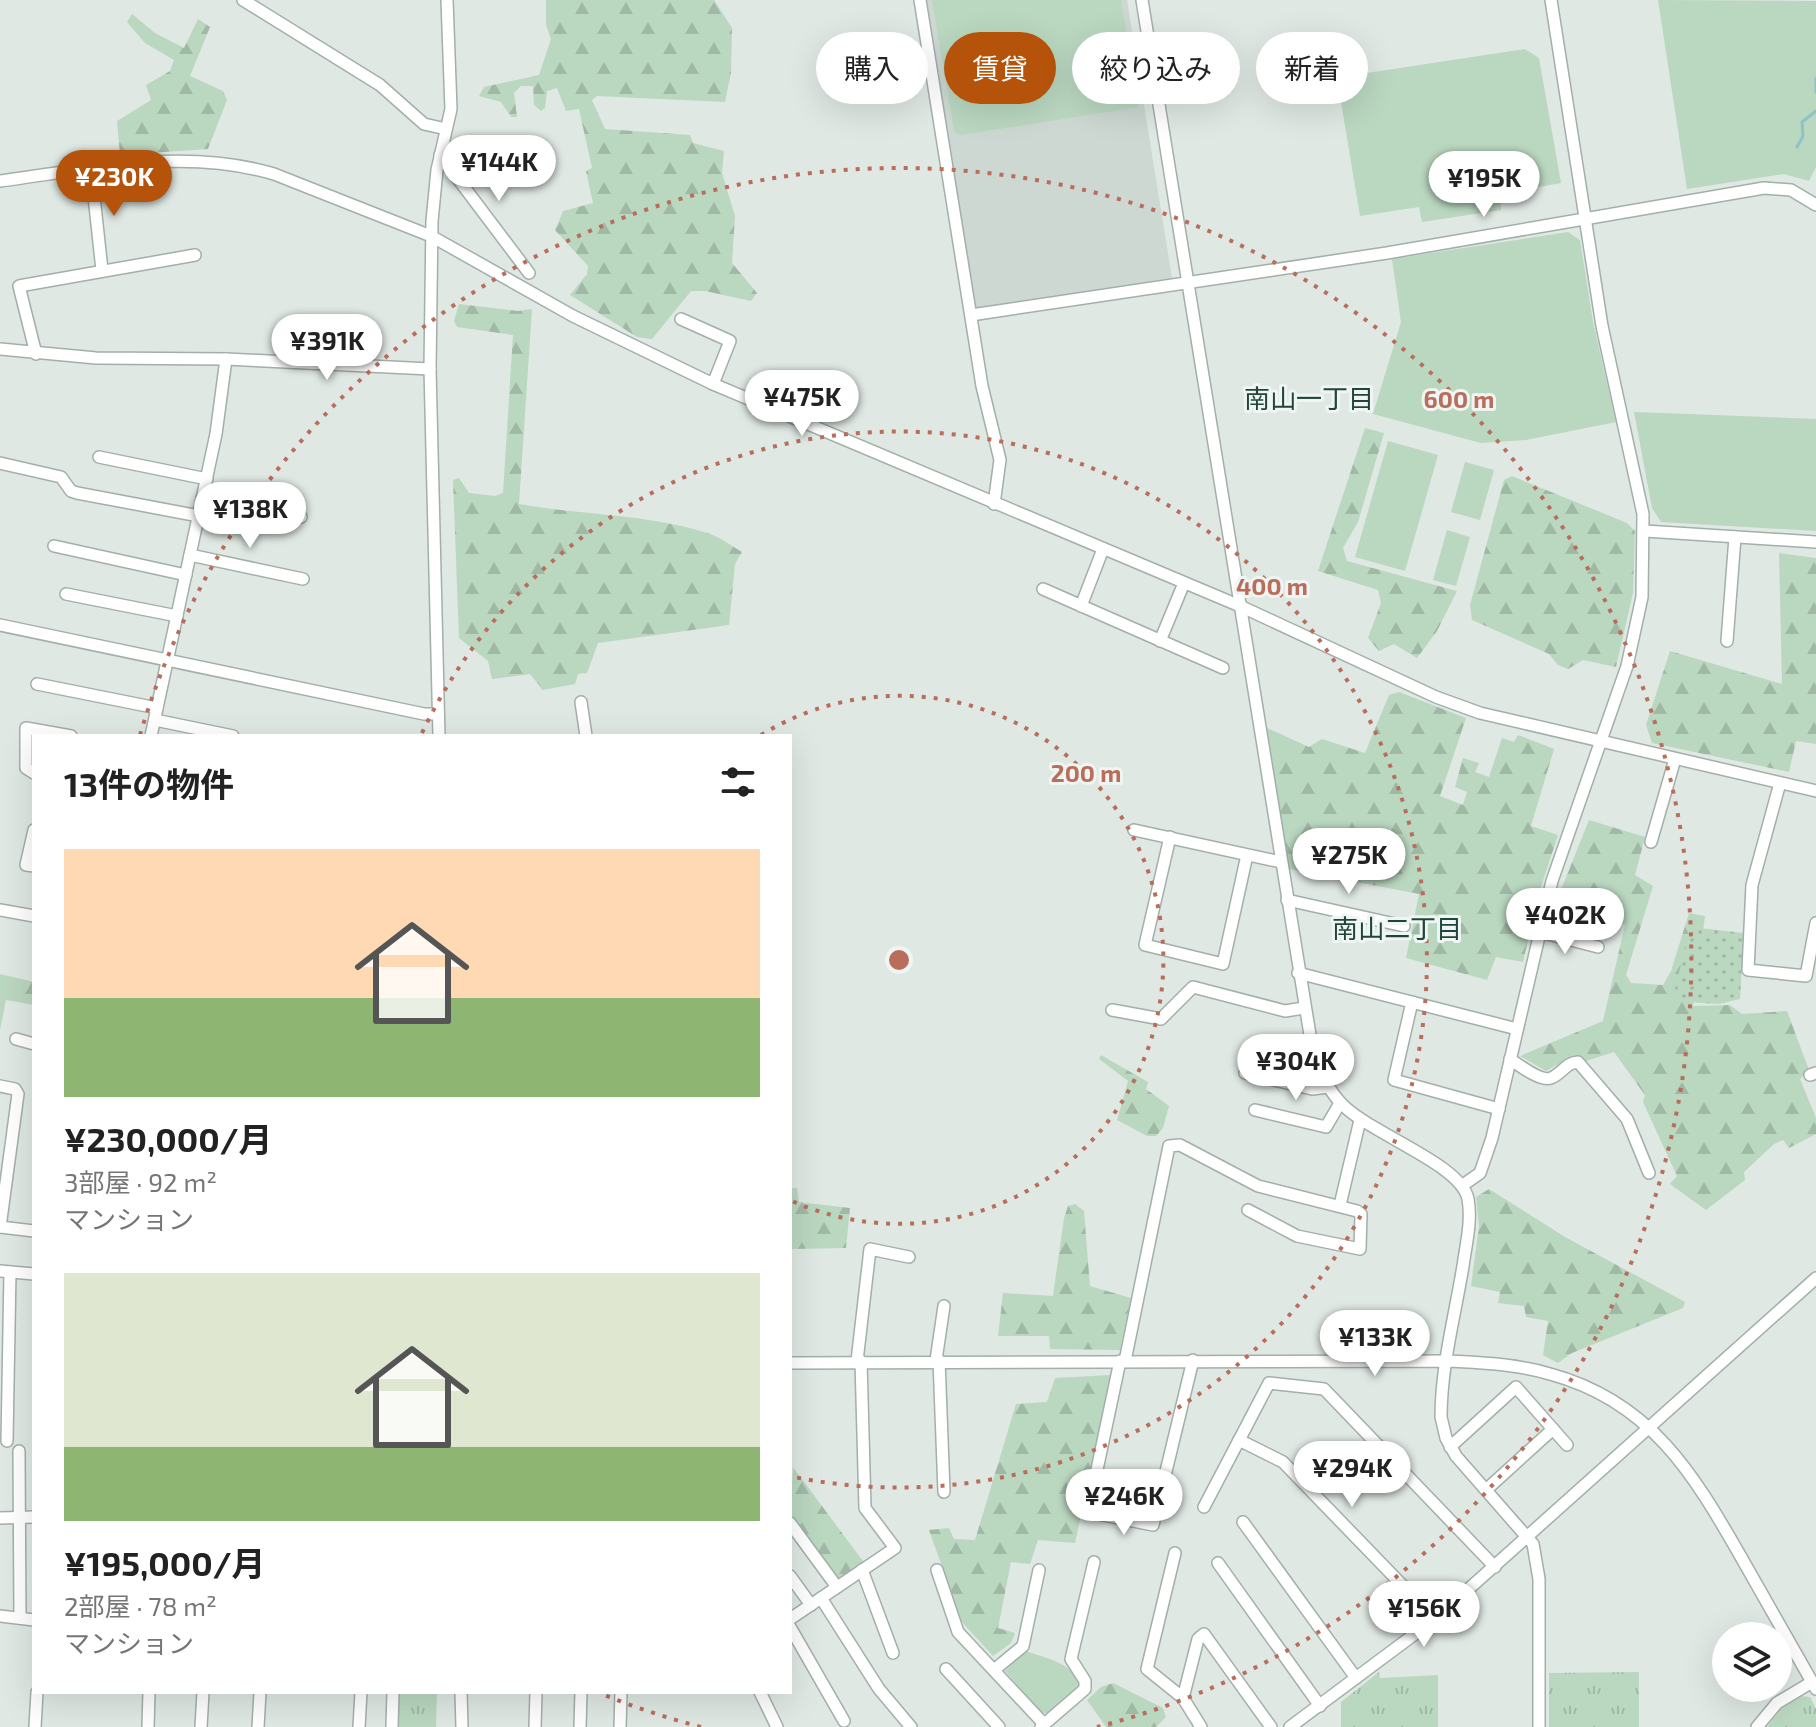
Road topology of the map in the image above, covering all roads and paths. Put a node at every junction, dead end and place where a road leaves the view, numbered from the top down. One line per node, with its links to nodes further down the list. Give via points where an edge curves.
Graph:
1 (243, 0): 6 (street, via 380,85 424,124)
2 (447, 0): 6 (street, via 452,87)
3 (920, 0): 17 (street)
4 (1142, 0): 16 (street)
5 (1551, 0): 11 (street)
6 (446, 129): 7 (street)
7 (440, 155): 12 (street); 15 (street)
8 (91, 169): 9 (street); 12 (street, via 192,159 247,166); 14 (street)
9 (0, 181)
10 (1816, 205): 11 (street, via 1791,190 1764,188)
11 (1587, 221): 16 (street); 31 (street, via 1602,326 1633,452)
12 (431, 236): 22 (street); 23 (street, via 573,316)
13 (195, 255): 14 (street)
14 (102, 270): 20 (street, via 19,286)
15 (529, 273)
16 (1188, 284): 17 (street); 43 (street)
17 (971, 315): 28 (street, via 1000,460)
18 (681, 319): 23 (street, via 730,341)
19 (0, 349): 20 (street)
20 (36, 354): 21 (street)
21 (226, 359): 22 (street); 26 (street)
22 (430, 369): 53 (street)
23 (713, 384): 28 (street)
24 (99, 457): 26 (street)
25 (0, 463): 29 (street, via 61,477 77,493)
26 (207, 479): 27 (street)
27 (202, 499): 29 (street); 30 (street)
28 (994, 504): 35 (street)
29 (199, 516): 36 (street)
30 (301, 517)
31 (1645, 531): 32 (street); 59 (street, via 1636,630)
32 (1735, 537): 33 (street); 47 (street)
33 (1816, 542)
34 (54, 546): 37 (street)
35 (1103, 549): 39 (street); 42 (street)
36 (190, 555): 37 (street); 38 (street)
37 (186, 575): 44 (street)
38 (303, 579)
39 (1184, 583): 43 (street); 46 (street)
40 (1043, 589): 42 (street)
41 (66, 594): 44 (street)
42 (1081, 606): 46 (street)
43 (1240, 606): 59 (street, via 1436,697); 69 (street)
44 (177, 616): 48 (street)
45 (0, 625): 48 (street)
46 (1160, 641): 49 (street)
47 (1727, 641)
48 (168, 660): 52 (street); 53 (street)
49 (1223, 668)
50 (37, 684): 52 (street)
51 (581, 702): 58 (street)
52 (156, 714): 55 (street); 56 (street)
53 (438, 714): 57 (street)
54 (60, 734): 61 (street, via 26,728 26,768)
55 (151, 734)
56 (226, 734)
57 (439, 734)
58 (586, 734)
59 (1601, 742): 60 (street); 76 (street, via 1564,843)
60 (1675, 759): 62 (street); 67 (street)
61 (32, 772)
62 (1780, 783): 63 (street); 78 (street, via 1752,885 1748,970 1806,976)
63 (1816, 791)
64 (1134, 830): 65 (street)
65 (1170, 837): 68 (street); 68 (street, via 1145,945 1223,964)
66 (32, 839): 70 (street, via 26,865)
67 (1651, 842)
68 (1247, 855): 69 (street)
69 (1281, 862): 71 (street)
70 (32, 866)
71 (1287, 900): 75 (street); 79 (street)
72 (0, 910): 73 (street)
73 (32, 916)
74 (1816, 923): 78 (street)
75 (1404, 926)
76 (1540, 932): 77 (street); 83 (street)
77 (1598, 947)
78 (1812, 959)
79 (1298, 973): 80 (street); 81 (street)
80 (1412, 1002): 83 (street); 91 (street, via 1394,1080)
81 (1304, 1008): 82 (street, via 1285,1011 1193,987 1161,1019); 89 (street)
82 (1112, 1010)
83 (1517, 1029): 86 (street)
84 (16, 1039): 85 (street)
85 (32, 1043)
86 (1510, 1059): 91 (street); 94 (street, via 1544,1079 1578,1062 1627,1119)
87 (1245, 1073): 89 (street, via 1312,1089)
88 (0, 1086): 98 (street, via 18,1094)
89 (1328, 1087): 90 (street)
90 (1340, 1103): 92 (street, via 1326,1127); 93 (street)
91 (1499, 1109): 95 (street, via 1480,1173)
92 (1255, 1110)
93 (1360, 1120): 95 (street); 96 (street)
94 (1649, 1173)
95 (1463, 1185): 109 (street, via 1467,1234)
96 (1340, 1205): 97 (street, via 1361,1214 1360,1249 1297,1236); 108 (street, via 1258,1186 1180,1145 1169,1146)
97 (1248, 1210)
98 (0, 1227): 99 (street)
99 (32, 1231)
100 (909, 1257): 107 (street, via 870,1249)
101 (5, 1272): 102 (street); 114 (street)
102 (32, 1274)
103 (1816, 1278): 111 (street)
104 (944, 1306): 105 (street)
105 (938, 1360): 107 (street); 108 (street); 119 (street)
106 (1193, 1360): 108 (street); 108 (street, via 1153,1525 1088,1512); 109 (street)
107 (859, 1361): 110 (street); 131 (street, via 865,1508 895,1548)
108 (1122, 1361)
109 (1448, 1361): 111 (street, via 1551,1374 1594,1391); 116 (street, via 1441,1417)
110 (792, 1363)
111 (1649, 1426): 126 (street); 148 (street, via 1705,1493)
112 (1553, 1429): 115 (street); 116 (street, via 1516,1387); 118 (street)
113 (1239, 1440): 120 (street); 130 (street, via 1269,1383 1324,1389); 141 (street, via 1283,1462)
114 (7, 1441)
115 (1567, 1445)
116 (1450, 1447): 118 (street)
117 (19, 1451): 123 (street)
118 (1487, 1489): 126 (street)
119 (944, 1492)
120 (1204, 1507)
121 (32, 1517): 123 (street)
122 (0, 1518): 123 (street)
123 (19, 1518): 139 (street)
124 (1243, 1522): 147 (street)
125 (792, 1526): 135 (street)
126 (1529, 1537): 130 (street); 181 (street, via 1539,1579)
127 (1175, 1553): 160 (street, via 1147,1669)
128 (1094, 1562): 163 (street, via 1071,1659 1086,1684)
129 (1218, 1563): 161 (street)
130 (1495, 1567): 141 (street)
131 (862, 1570): 135 (street); 144 (street)
132 (937, 1570): 146 (street, via 958,1632)
133 (1039, 1570): 146 (street, via 1023,1646)
134 (792, 1579): 137 (street)
135 (837, 1587): 136 (street)
136 (821, 1598): 137 (street); 175 (street, via 879,1689)
137 (811, 1605): 140 (street)
138 (0, 1616): 139 (street)
139 (20, 1618): 142 (street)
140 (792, 1618)
141 (1435, 1619): 147 (street)
142 (32, 1620)
143 (792, 1630): 162 (street)
144 (893, 1653)
145 (946, 1669): 176 (street)
146 (994, 1670): 163 (street)
147 (1356, 1678): 161 (street)
148 (1814, 1685): 182 (street, via 1777,1703)
149 (37, 1694): 164 (street)
150 (149, 1694): 165 (street)
151 (203, 1694): 166 (street)
152 (260, 1694): 167 (street)
153 (361, 1694): 168 (street)
154 (393, 1694): 169 (street)
155 (461, 1694): 170 (street)
156 (536, 1694): 171 (street)
157 (581, 1694): 172 (street)
158 (621, 1694): 173 (street)
159 (761, 1694): 174 (street)
160 (1183, 1698): 178 (street); 179 (street, via 1198,1639 1204,1634)
161 (1320, 1706): 180 (street)
162 (844, 1721)
163 (1047, 1722): 177 (street)
164 (35, 1727)
165 (148, 1727)
166 (201, 1727)
167 (258, 1727)
168 (359, 1727)
169 (392, 1727)
170 (462, 1727)
171 (535, 1727)
172 (580, 1727)
173 (620, 1727)
174 (777, 1727)
175 (911, 1727)
176 (999, 1727)
177 (1065, 1727)
178 (1201, 1727)
179 (1271, 1727)
180 (1290, 1727)
181 (1539, 1727)
182 (1757, 1727)

